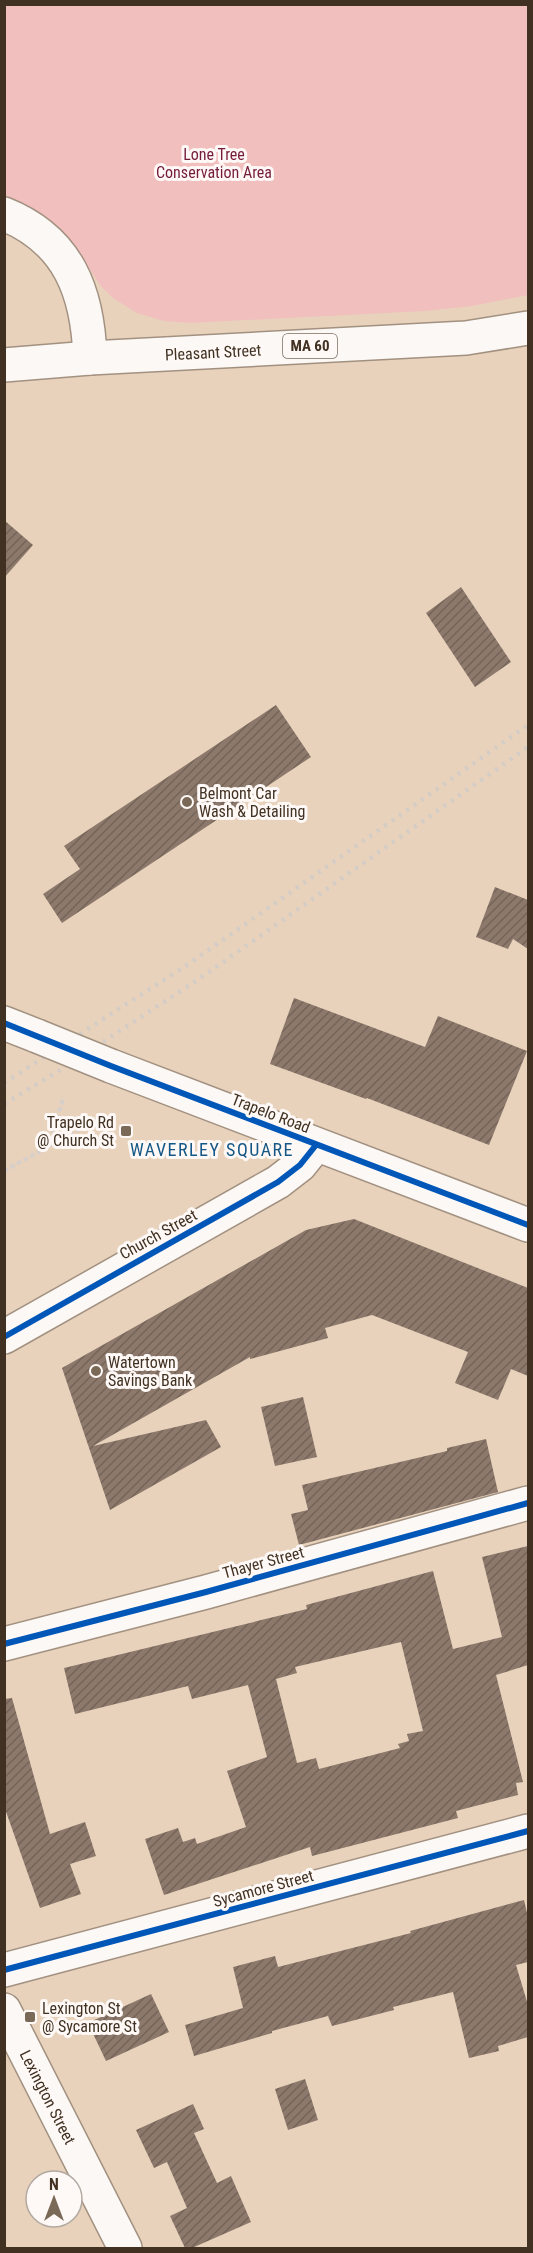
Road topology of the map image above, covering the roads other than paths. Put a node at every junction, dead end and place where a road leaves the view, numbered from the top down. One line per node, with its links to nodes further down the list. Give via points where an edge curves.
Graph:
1 (4, 214): 3 (street, via 42,235 65,260 86,313)
2 (528, 328): 3 (street, Pleasant Street / MA 60, via 456,338)
3 (90, 358): 4 (street, Pleasant Street / MA 60)
4 (4, 365)
5 (4, 1023): 6 (street, Trapelo Road, bridge)
6 (316, 1145): 7 (street, Trapelo Road); 8 (street, Church Street, via 300,1165 278,1182)
7 (528, 1225)
8 (4, 1337)
9 (528, 1503): 10 (street, Thayer Street)
10 (4, 1644)
11 (528, 1831): 12 (street, Sycamore Street)
12 (4, 1970)
13 (4, 2010): 14 (street, Lexington Street)
14 (125, 2248)

